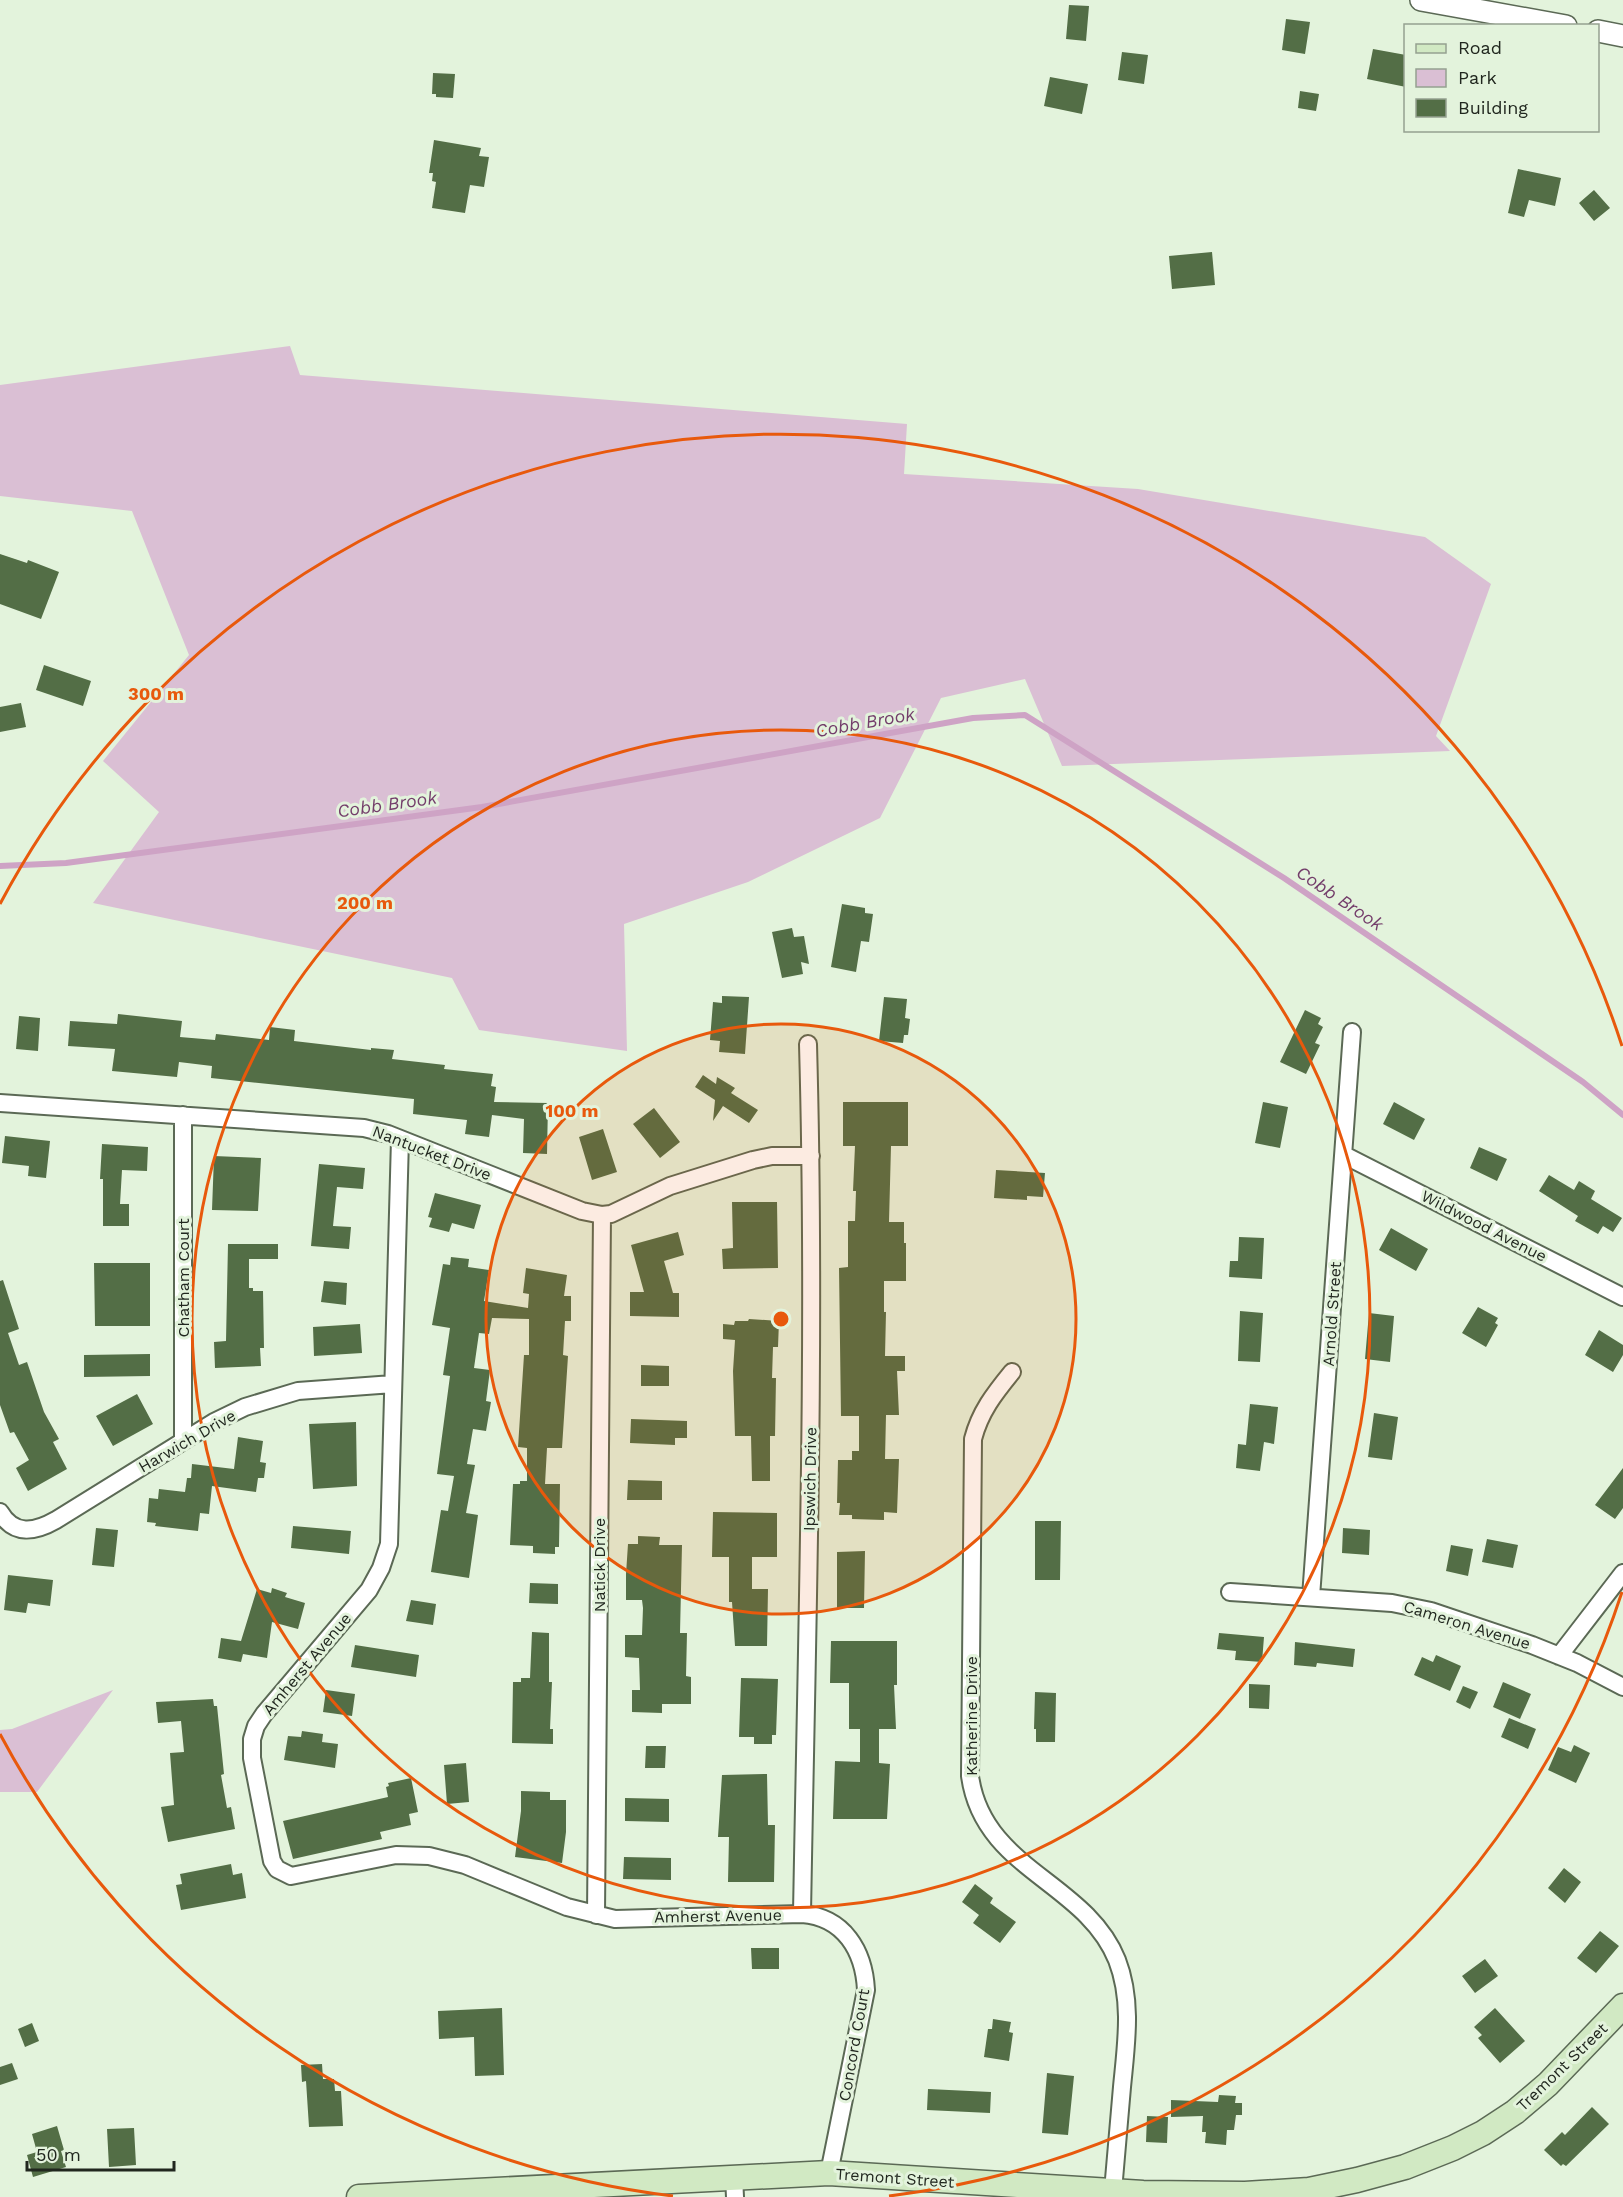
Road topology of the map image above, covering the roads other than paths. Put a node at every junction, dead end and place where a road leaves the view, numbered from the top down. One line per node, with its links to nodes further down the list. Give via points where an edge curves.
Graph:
1 (1421, 0): 2 (street)
2 (1555, 24)
3 (1599, 31): 4 (street)
4 (1623, 36)
5 (1352, 1032): 10 (street, Arnold Street)
6 (808, 1044): 11 (street, Ipswich Drive)
7 (0, 1102): 8 (street, Nantucket Drive)
8 (183, 1115): 9 (street, Nantucket Drive, via 351,1126); 16 (street, Chatham Court)
9 (400, 1139): 12 (street, Nantucket Drive, via 582,1212); 15 (street, Amherst Avenue)
10 (1344, 1155): 13 (street, Wildwood Avenue); 20 (street, Arnold Street)
11 (811, 1156): 12 (street, via 771,1156 744,1162 670,1186); 23 (street, Ipswich Drive)
12 (602, 1215): 24 (street, Natick Drive)
13 (1623, 1297)
14 (1012, 1372): 28 (street, Katherine Drive, via 984,1408 973,1439 970,1776 977,1807 992,1834 1085,1914 1108,1943 1120,1968 1127,2030)
15 (393, 1384): 16 (street, Harwich Drive, via 298,1391 230,1414); 24 (street, Amherst Avenue, via 389,1544 381,1568 361,1600 268,1708 252,1739 252,1758 272,1861 291,1876 388,1856 429,1856 465,1865)
16 (183, 1441): 17 (street, Harwich Drive, via 44,1528 20,1529)
17 (0, 1512)
18 (1623, 1573): 21 (street)
19 (1230, 1592): 20 (street, Cameron Avenue)
20 (1311, 1597): 21 (street, Cameron Avenue, via 1392,1603 1431,1611)
21 (1559, 1656): 22 (street, Cameron Avenue)
22 (1623, 1687)
23 (802, 1914): 24 (street, Amherst Avenue, via 615,1919); 26 (street, Concord Court, via 826,1919 844,1933 857,1951 865,1975 864,2007)
24 (596, 1916)
25 (1623, 2006): 28 (main road, Tremont Street, via 1563,2070 1515,2112 1484,2133 1429,2158 1357,2181 1309,2190)
26 (830, 2173): 27 (main road, Tremont Street); 28 (main road, Tremont Street)
27 (734, 2187): 29 (main road, Tremont Street)
28 (1113, 2192)
29 (359, 2197)

